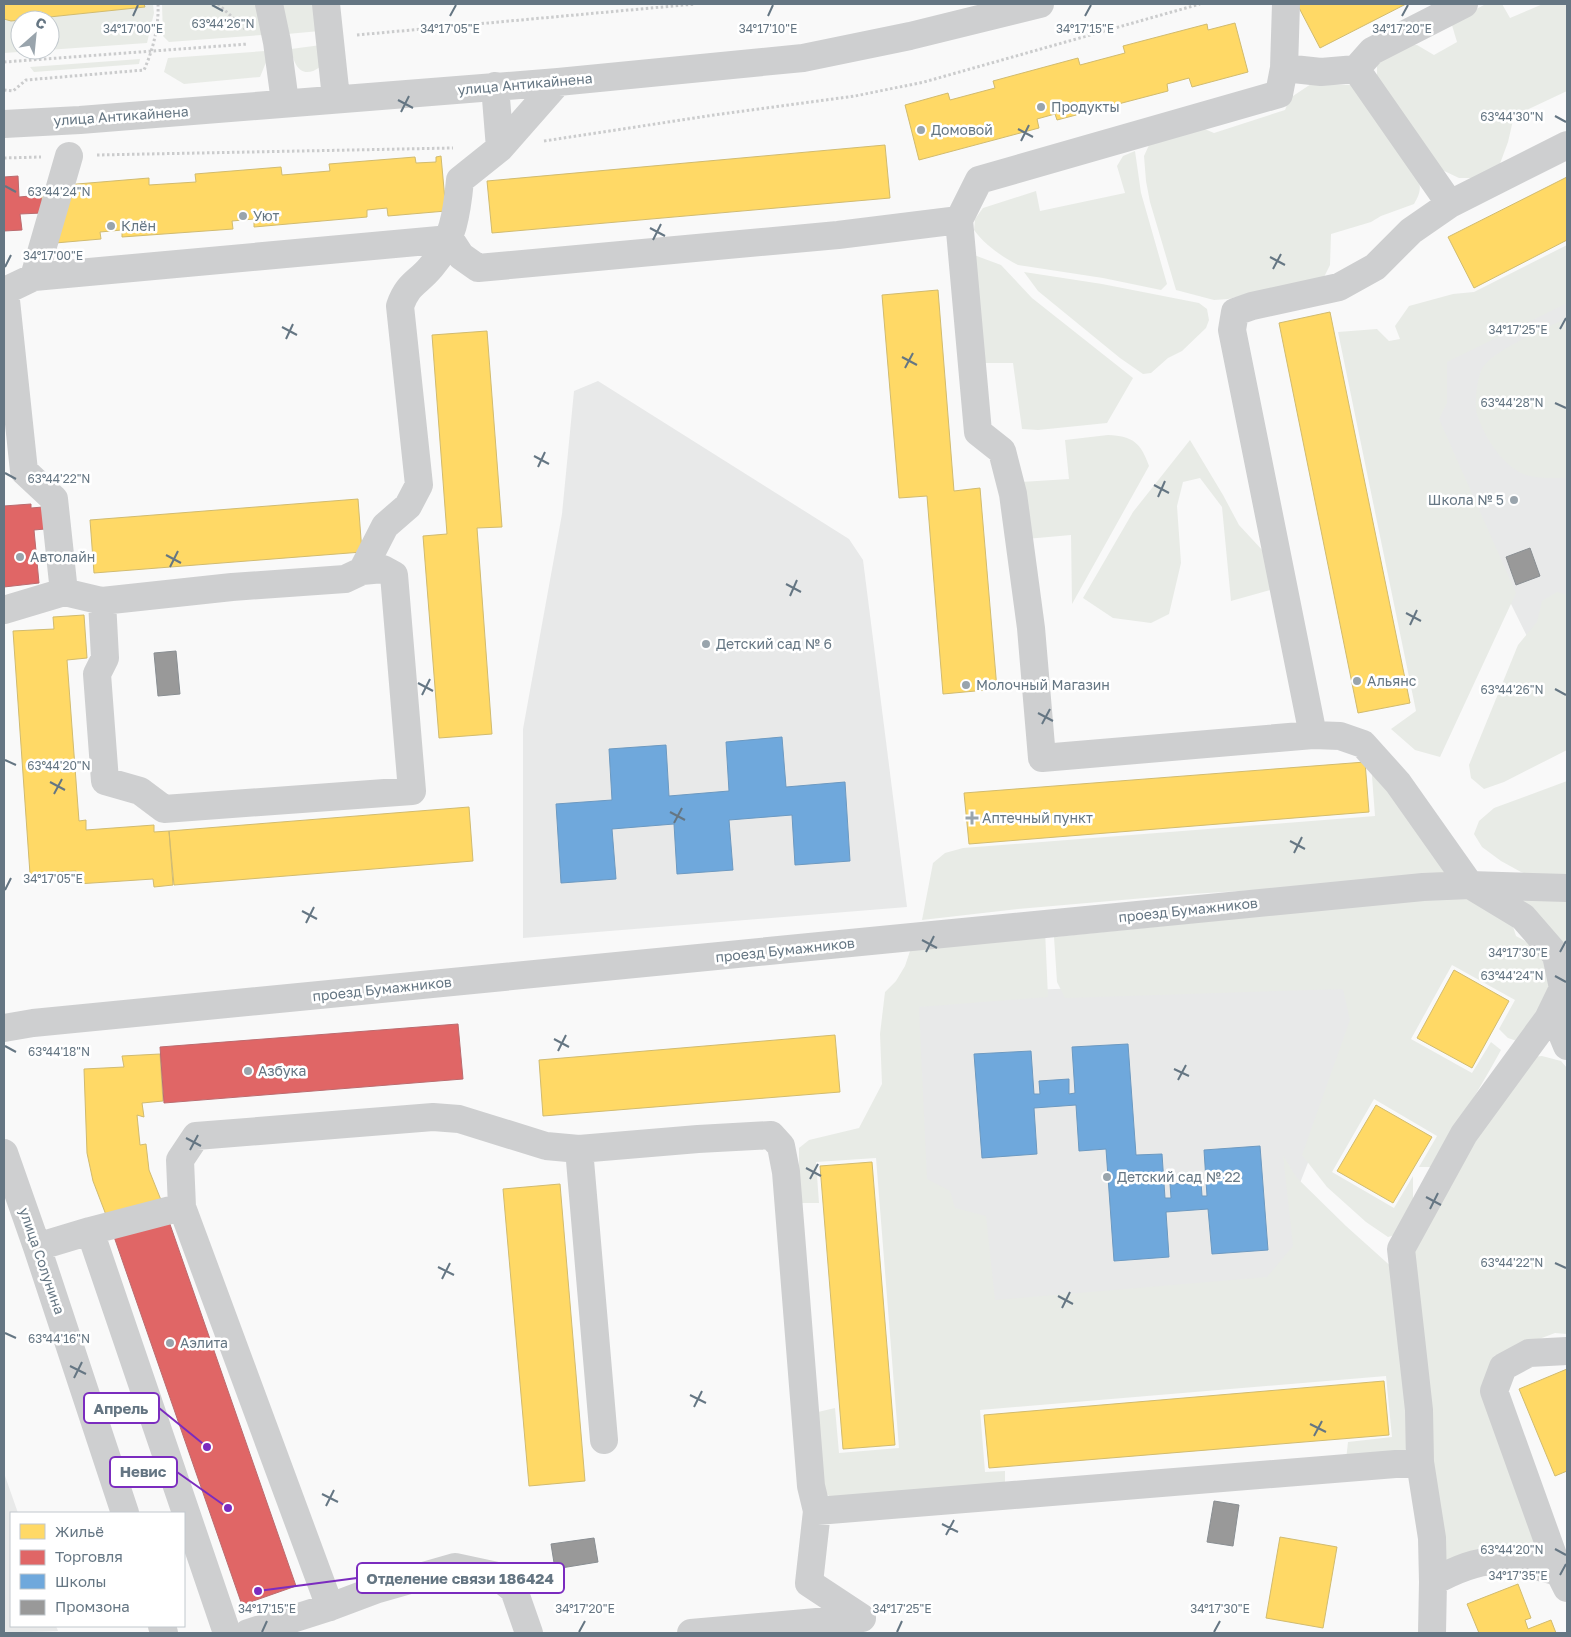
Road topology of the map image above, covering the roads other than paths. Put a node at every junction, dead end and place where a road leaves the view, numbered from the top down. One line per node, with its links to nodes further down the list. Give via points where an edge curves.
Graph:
1 (269, 4): 11 (street)
2 (326, 4): 10 (street)
3 (1040, 4): 8 (street, улица Антикайнена, via 802,58)
4 (1286, 4): 6 (street)
5 (1464, 4): 7 (street, via 1372,51)
6 (1284, 68): 7 (street, via 1321,72); 17 (street, via 1279,94 979,180)
7 (1356, 69): 16 (street)
8 (558, 82): 9 (street, улица Антикайнена); 14 (street)
9 (495, 86): 10 (street, улица Антикайнена); 14 (street)
10 (336, 98): 11 (street, улица Антикайнена)
11 (284, 102): 12 (street, улица Антикайнена)
12 (4, 124)
13 (1567, 145): 16 (street)
14 (500, 148): 18 (street, via 460,180 458,210)
15 (69, 156): 19 (street)
16 (1450, 204): 24 (street, via 1411,231 1375,267 1338,287 1235,312 1232,330)
17 (959, 220): 18 (street, via 838,235 478,268 461,256); 24 (street, via 978,432 1002,451 1013,494 1031,628 1042,758)
18 (450, 239): 19 (street); 20 (street, via 431,268 404,294 400,306 419,486 408,506 385,526)
19 (34, 277): 21 (street, via 5,292 24,471 54,499)
20 (362, 571): 22 (street, via 345,578); 22 (street, via 383,569 394,575 412,791 164,809 140,791 105,781 97,674 105,658)
21 (64, 592): 22 (street); 23 (street)
22 (102, 601)
23 (4, 610)
24 (1314, 735): 25 (street, via 1340,736 1363,744 1398,783)
25 (1470, 886): 26 (street, проезд Бумажников); 27 (street, проезд Бумажников, via 1403,889); 28 (street, via 1522,917 1556,955 1563,988)
26 (1567, 888)
27 (4, 1028)
28 (1561, 1030): 36 (street, via 1464,1134 1401,1250 1419,1410)
29 (579, 1149): 31 (street, via 546,1146 459,1119 433,1116 196,1136 180,1160); 35 (street); 37 (street, via 771,1135 781,1146 786,1172 811,1486)
30 (4, 1153): 33 (street, улица Солунина)
31 (182, 1207): 32 (street); 41 (street)
32 (90, 1231): 33 (street); 43 (street)
33 (38, 1247): 38 (street, улица Солунина)
34 (1567, 1351): 39 (street, via 1529,1353 1503,1367 1494,1391)
35 (604, 1440)
36 (1420, 1462): 37 (street); 40 (street, via 1432,1538)
37 (817, 1511): 42 (street, via 809,1583)
38 (125, 1512)
39 (1565, 1576): 40 (street, via 1530,1564 1500,1560 1478,1562)
40 (1434, 1582): 47 (street)
41 (330, 1607): 44 (street); 45 (street, via 378,1589 456,1567 497,1576 514,1590)
42 (862, 1626): 46 (street)
43 (227, 1633)
44 (248, 1633)
45 (530, 1633)
46 (691, 1633)
47 (1432, 1633)

